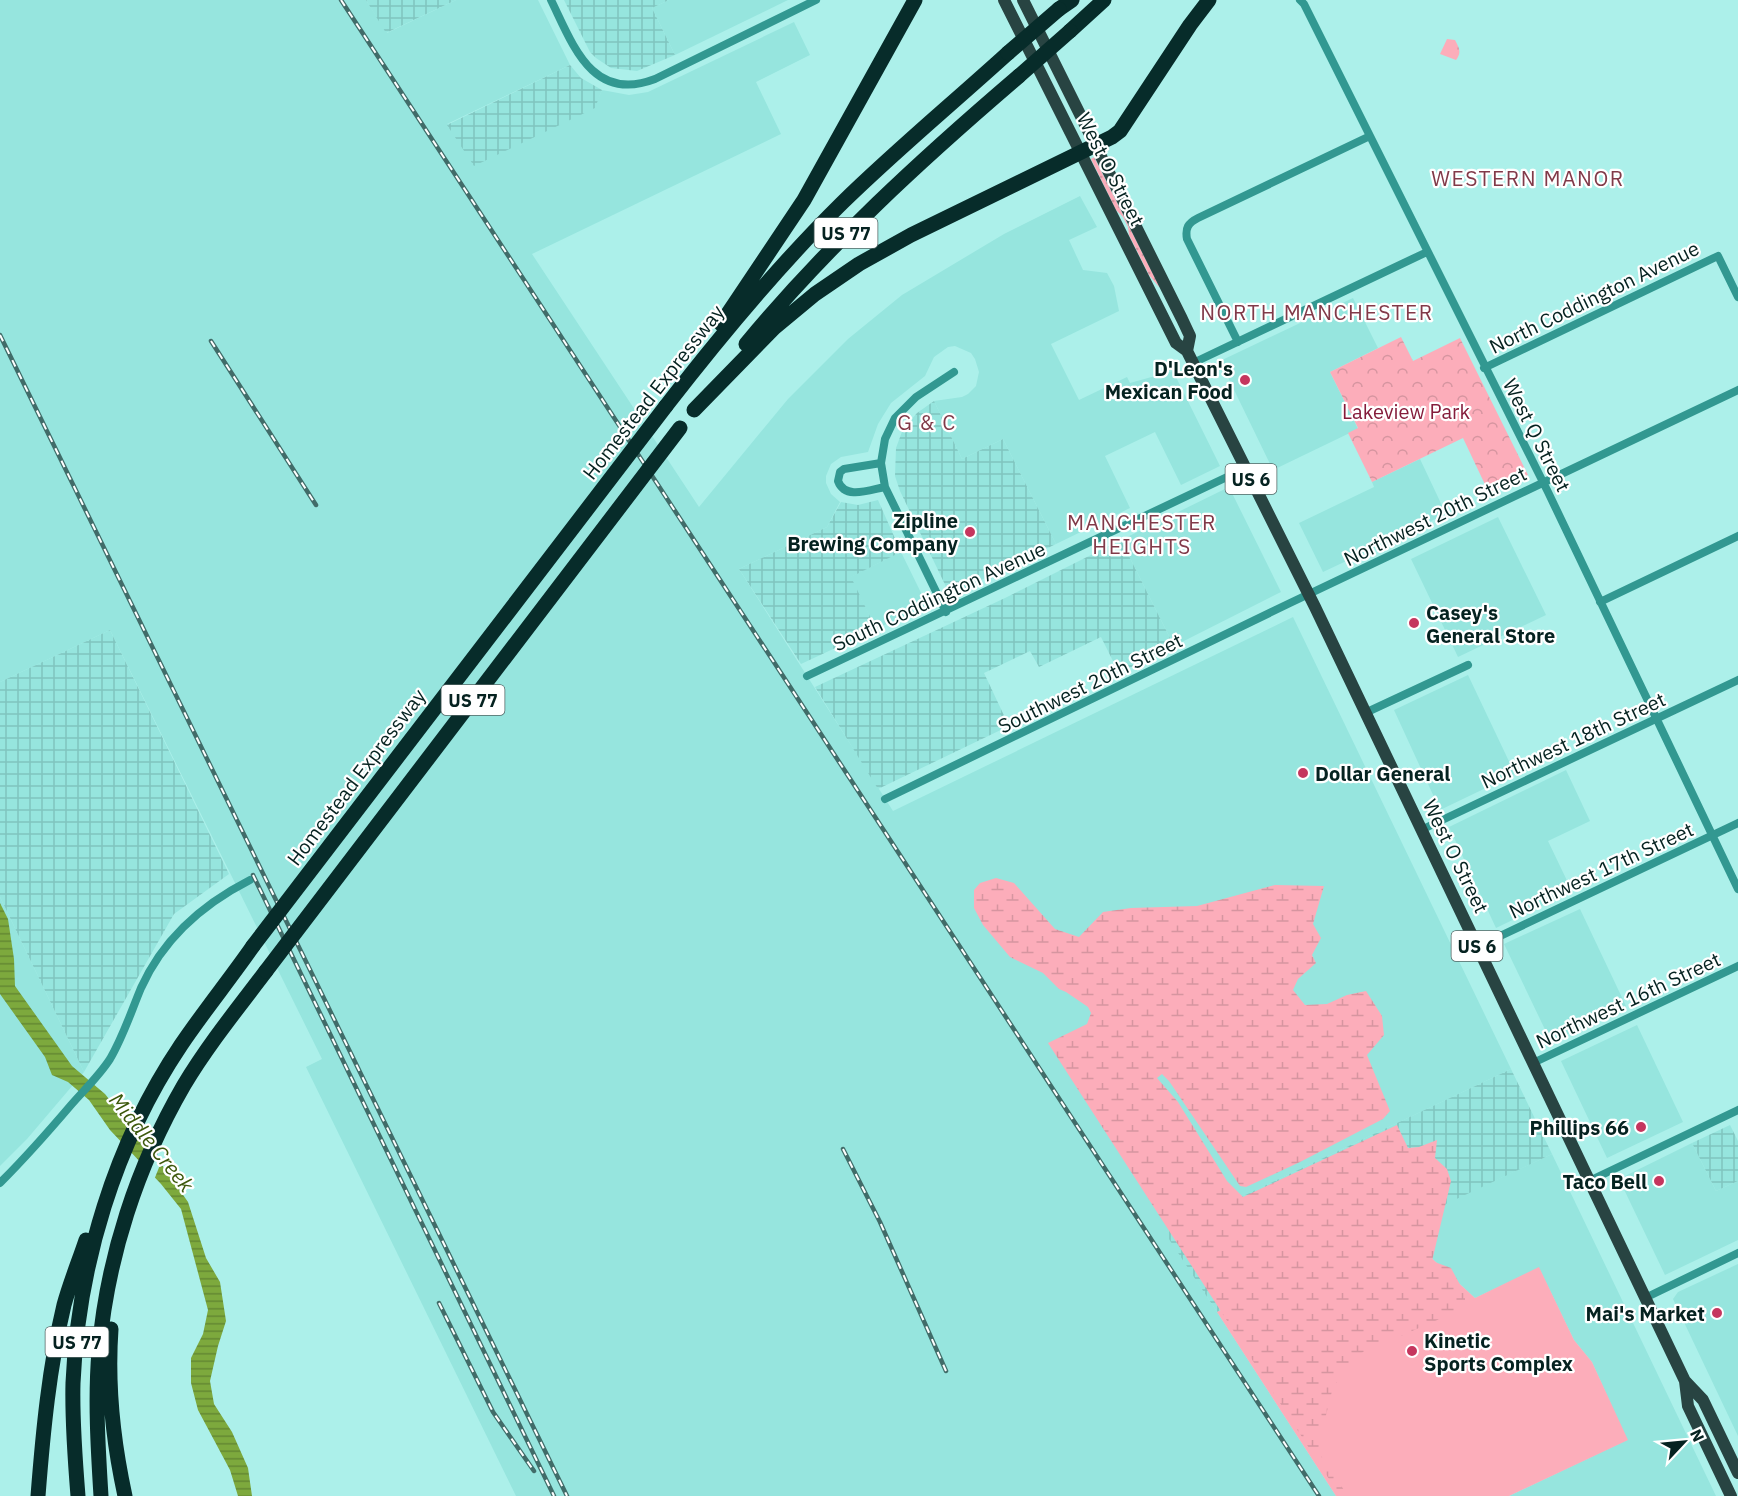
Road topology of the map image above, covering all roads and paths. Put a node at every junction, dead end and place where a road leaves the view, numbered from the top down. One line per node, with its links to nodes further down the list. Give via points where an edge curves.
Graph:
1 (551, 0): 2 (street, via 590,70 607,80 629,85 655,79)
2 (816, 0)
3 (915, 0): 22 (highway, via 804,200 717,328)
4 (1004, 0): 14 (main road, West O Street / US 6)
5 (1023, 0): 13 (main road, West O Street / US 6)
6 (1104, 0): 11 (highway)
7 (1109, 0): 11 (highway, US 77)
8 (1209, 0): 13 (highway, via 1120,130)
9 (1300, 0): 12 (street, West Q Street)
10 (1066, 3): 22 (highway, Homestead Expressway / US 77, bridge, via 842,202 762,288)
11 (1074, 28): 24 (highway, US 77, bridge, via 840,238 763,323)
12 (1370, 136): 15 (street, West Q Street); 17 (street, via 1190,223 1187,239)
13 (1096, 146): 14 (highway); 18 (main road, West O Street / US 6, via 1190,336)
14 (1081, 153): 18 (main road, West O Street / US 6, via 1176,343); 24 (highway, via 859,264 774,328)
15 (1427, 252): 17 (street); 20 (street, West Q Street)
16 (1738, 297): 20 (street, North Coddington Avenue, via 1718,256)
17 (1238, 342): 19 (street)
18 (1187, 351): 19 (main road, West O Street / US 6)
19 (1193, 363): 26 (main road, West O Street / US 6)
20 (1484, 368): 27 (street, West Q Street)
21 (954, 372): 25 (street, via 919,395 895,418 885,439)
22 (688, 378): 50 (highway, Homestead Expressway / US 77, bridge, via 180,1046 142,1114)
23 (1738, 390): 27 (street, Northwest 20th Street)
24 (694, 410): 52 (highway, US 77, bridge, via 211,1044 173,1105 149,1154)
25 (881, 463): 28 (street); 28 (street, via 844,468 838,481 843,490 852,493)
26 (1246, 468): 30 (main road, West O Street / US 6); 32 (street, South Coddington Avenue)
27 (1543, 483): 30 (street, Northwest 20th Street); 31 (street, West Q Street)
28 (885, 488): 32 (street)
29 (1738, 536): 31 (street)
30 (1309, 595): 36 (main road, West O Street / US 6); 38 (street, Southwest 20th Street)
31 (1600, 602): 37 (street, West Q Street)
32 (945, 612): 34 (street, South Coddington Avenue)
33 (1468, 665): 36 (street)
34 (807, 676)
35 (1738, 680): 37 (street, Northwest 18th Street)
36 (1365, 714): 40 (main road, West O Street / US 6)
37 (1656, 718): 40 (street, Northwest 18th Street); 41 (street, West Q Street)
38 (885, 799)
39 (1738, 823): 41 (street, Northwest 17th Street)
40 (1422, 830): 44 (main road, West O Street / US 6)
41 (1712, 835): 43 (street, West Q Street); 44 (street, Northwest 17th Street)
42 (250, 880): 49 (street, via 195,915 165,948 99,1074)
43 (1738, 890)
44 (1477, 947): 46 (main road, West O Street / US 6)
45 (1738, 966): 46 (street, Northwest 16th Street)
46 (1533, 1063): 48 (main road, West O Street / US 6)
47 (1738, 1110): 48 (street)
48 (1589, 1181): 53 (main road, West O Street / US 6)
49 (0, 1183)
50 (109, 1191): 56 (highway, via 92,1222 65,1303 43,1427); 57 (highway, Homestead Expressway / US 77, via 85,1283 75,1352)
51 (1738, 1253): 53 (street)
52 (114, 1259): 58 (highway, US 77, via 104,1306 98,1368); 59 (highway, via 110,1388)
53 (1645, 1298): 54 (main road, West O Street / US 6)
54 (1685, 1381): 55 (main road, West O Street / US 6, via 1703,1400); 60 (main road, West O Street / US 6, via 1688,1406)
55 (1738, 1473)
56 (38, 1496)
57 (78, 1496)
58 (101, 1496)
59 (125, 1496)
60 (1731, 1496)

